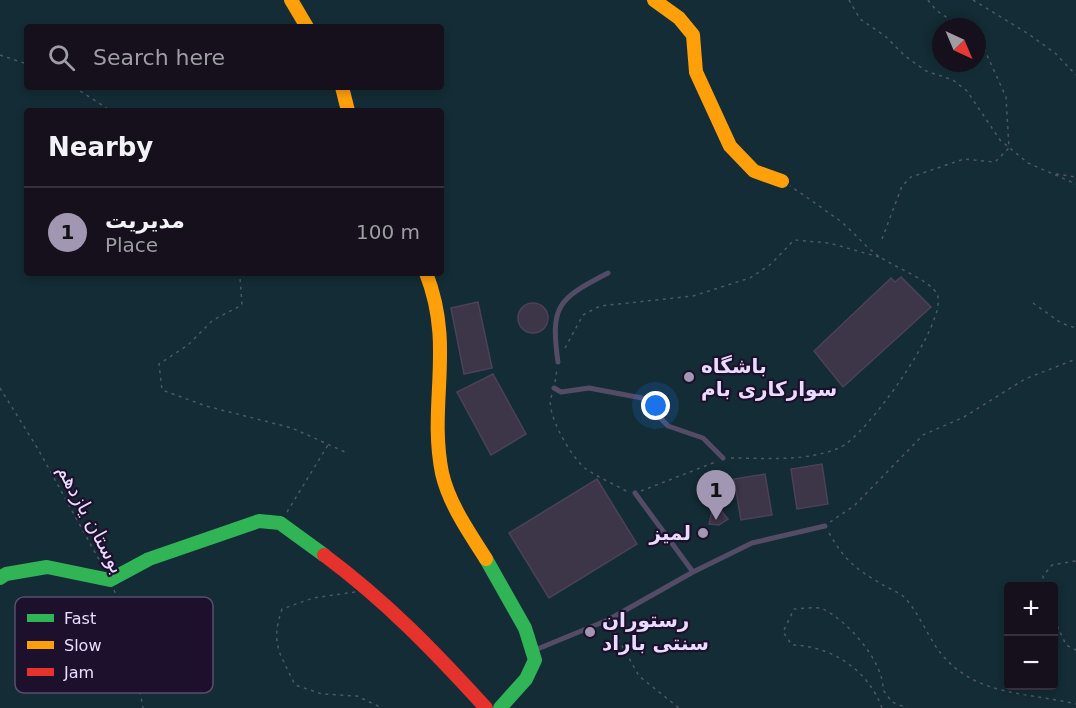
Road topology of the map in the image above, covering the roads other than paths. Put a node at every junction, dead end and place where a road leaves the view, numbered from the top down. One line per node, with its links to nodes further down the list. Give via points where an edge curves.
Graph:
1 (291, 0): 3 (street)
2 (654, 0): 6 (street, via 679,18 693,35 696,72 730,146 754,171)
3 (305, 24)
4 (343, 90): 5 (street)
5 (347, 108)
6 (782, 181)
7 (608, 273): 9 (lane, via 562,302 554,333)
8 (427, 276): 16 (street, via 442,353 441,471 452,503)
9 (558, 362)
10 (554, 388): 11 (lane, via 561,392 589,388 642,398 668,426 704,438)
11 (723, 458)
12 (635, 493): 14 (lane)
13 (825, 526): 14 (lane, via 752,543)
14 (693, 572): 16 (lane, via 608,620)
15 (0, 578): 17 (street, via 47,567 110,580 150,559 259,521 280,523 371,590)
16 (535, 650): 18 (street, via 531,669)
17 (486, 708)
18 (500, 708)

